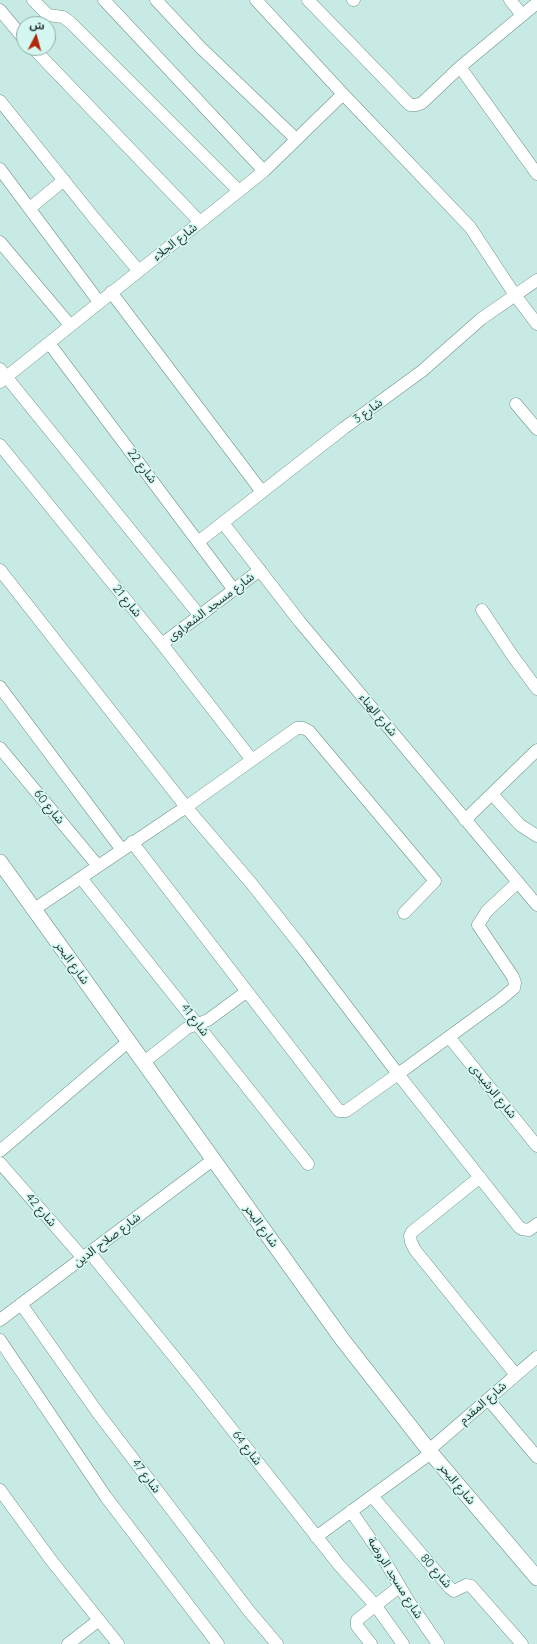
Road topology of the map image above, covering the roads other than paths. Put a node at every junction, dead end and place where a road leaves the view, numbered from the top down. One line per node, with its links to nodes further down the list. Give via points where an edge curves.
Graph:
1 (33, 0): 20 (street, via 48,15 70,22)
2 (104, 0): 17 (street)
3 (156, 0): 15 (street, via 201,48)
4 (256, 0): 13 (street)
5 (308, 0): 12 (street, via 410,104 416,106 422,103)
6 (510, 0): 9 (street)
7 (537, 3): 9 (street)
8 (0, 10): 10 (street)
9 (522, 16): 12 (street)
10 (16, 29)
11 (41, 56): 22 (street)
12 (460, 67): 18 (street)
13 (343, 94): 15 (street, شارع الجلاء); 27 (street, via 470,227)
14 (0, 101): 19 (street)
15 (296, 139): 17 (street, شارع الجلاء)
16 (0, 169): 21 (street)
17 (264, 171): 20 (street, شارع الجلاء)
18 (537, 174)
19 (64, 180): 21 (street); 24 (street)
20 (239, 191): 22 (street, شارع الجلاء)
21 (30, 208): 28 (street)
22 (200, 222): 24 (street, شارع الجلاء)
23 (0, 242): 30 (street)
24 (138, 270): 26 (street, شارع الجلاء)
25 (537, 280): 27 (street, شارع 3)
26 (111, 292): 28 (street, شارع الجلاء); 36 (street)
27 (515, 295): 29 (street); 36 (street, شارع 3, via 481,319 411,380)
28 (99, 302): 30 (street, شارع الجلاء)
29 (537, 324)
30 (70, 326): 31 (street, شارع الجلاء)
31 (49, 343): 32 (street, شارع الجلاء); 38 (street, شارع 22)
32 (2, 376): 43 (street)
33 (516, 404): 34 (street)
34 (537, 429)
35 (0, 445): 44 (street, شارع 21)
36 (262, 492): 37 (street, شارع 3)
37 (223, 523): 38 (street, شارع 3); 40 (street, شارع الهناء)
38 (198, 542): 41 (street, شارع 22)
39 (0, 570): 51 (street)
40 (260, 570): 41 (street, شارع مسجد الشعراوى); 52 (street, شارع الهناء, via 300,622)
41 (234, 590): 43 (street, شارع مسجد الشعراوى)
42 (482, 610): 46 (street)
43 (200, 616): 44 (street, شارع مسجد الشعراوى)
44 (162, 644): 49 (street, شارع 21)
45 (0, 687): 55 (street)
46 (537, 689)
47 (0, 748): 57 (street, شارع 60)
48 (537, 750): 50 (street)
49 (252, 760): 51 (street); 62 (street, via 297,728 309,730 435,881)
50 (492, 794): 52 (street); 53 (street, via 520,825)
51 (186, 807): 54 (street); 68 (street, via 274,911)
52 (465, 820): 59 (street, شارع الهناء)
53 (537, 836)
54 (132, 842): 55 (street); 63 (street)
55 (122, 850): 57 (street)
56 (0, 862): 61 (street, شارع البحر)
57 (98, 866): 58 (street)
58 (81, 878): 61 (street); 64 (street, شارع 41)
59 (518, 882): 60 (street, شارع الهناء); 65 (street, via 487,911 478,925 513,977 515,985 501,1000)
60 (537, 905)
61 (33, 910): 66 (street, شارع البحر)
62 (404, 913)
63 (246, 992): 64 (street, via 208,1020); 68 (street, via 339,1111 346,1111)
64 (198, 1024): 67 (street, via 187,1028); 73 (street, شارع 41)
65 (449, 1037): 68 (street); 69 (street, شارع الرشيدى)
66 (129, 1040): 67 (street, شارع البحر); 70 (street)
67 (144, 1062): 71 (street, شارع البحر)
68 (398, 1074): 74 (street)
69 (537, 1146)
70 (0, 1151)
71 (214, 1160): 76 (street, شارع صلاح الدين); 83 (street, شارع البحر, via 342,1339)
72 (0, 1163): 76 (street, شارع 42)
73 (308, 1164)
74 (480, 1177): 75 (street, via 522,1229 529,1230); 81 (street, via 412,1232 411,1242)
75 (537, 1224)
76 (86, 1255): 77 (street, شارع صلاح الدين); 88 (street, شارع 64, via 193,1380)
77 (21, 1304): 78 (street, شارع صلاح الدين); 96 (street, شارع 47, via 98,1413)
78 (0, 1320)
79 (0, 1340): 95 (street, via 106,1497)
80 (535, 1362): 81 (street, شارع المقدم)
81 (516, 1375): 82 (street, شارع المقدم)
82 (488, 1399): 83 (street, شارع المقدم); 84 (street)
83 (430, 1452): 86 (street, شارع المقدم); 89 (street, شارع البحر)
84 (537, 1457)
85 (0, 1490): 92 (street)
86 (372, 1496): 87 (street, شارع المقدم); 100 (street, شارع 80, via 450,1588 454,1590 466,1585 471,1586)
87 (351, 1511): 88 (street, شارع المقدم); 90 (street, شارع مسجد الروضة)
88 (316, 1537): 91 (street, شارع 64)
89 (537, 1578)
90 (399, 1586): 91 (street); 99 (street, شارع مسجد الروضة)
91 (375, 1605): 97 (street, via 357,1622); 98 (street, شارع 64)
92 (99, 1620): 93 (street); 94 (street)
93 (68, 1644)
94 (118, 1644)
95 (218, 1644)
96 (277, 1644)
97 (371, 1644)
98 (404, 1644)
99 (438, 1644)
100 (522, 1644)

